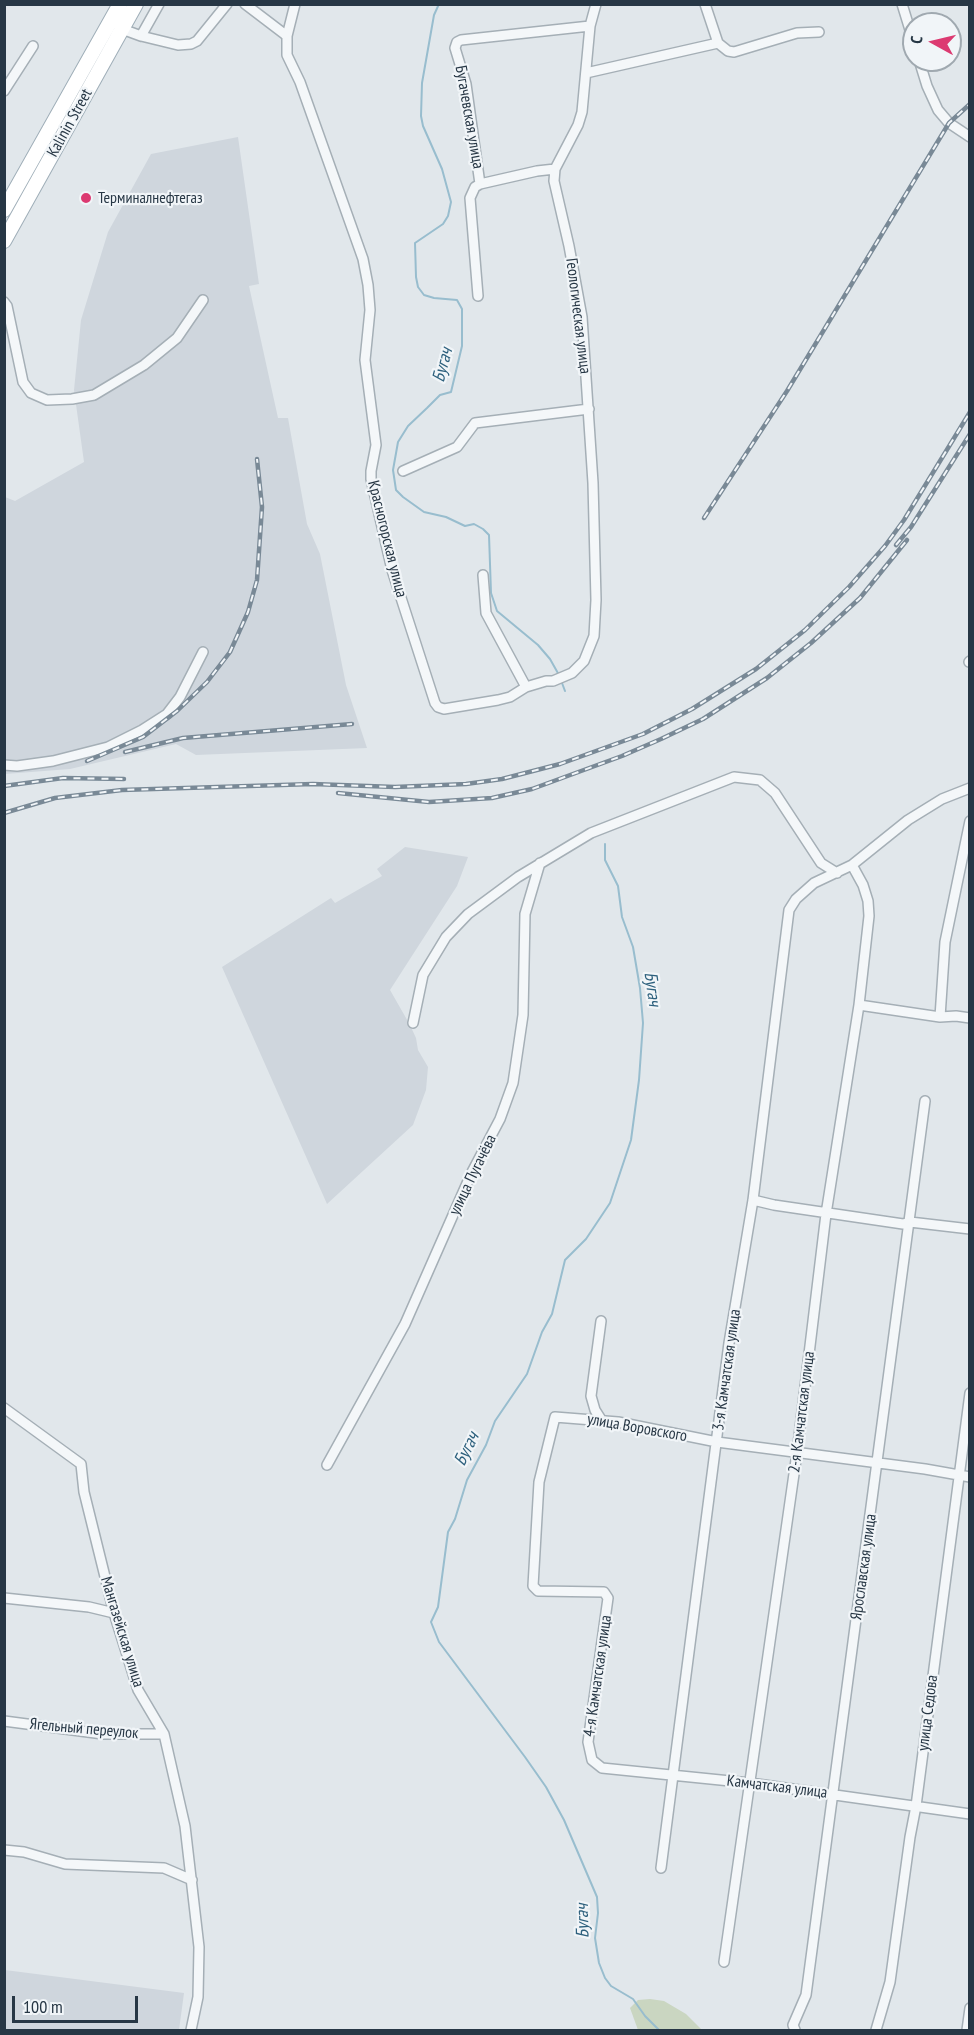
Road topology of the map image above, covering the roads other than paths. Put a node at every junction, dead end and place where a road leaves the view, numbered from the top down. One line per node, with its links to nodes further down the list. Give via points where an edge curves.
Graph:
1 (120, 4): 19 (main road, Kalinin Street)
2 (136, 4): 10 (main road, Kalinin Street)
3 (159, 4): 12 (street)
4 (227, 4): 12 (street, via 191,44 178,45)
5 (245, 4): 13 (street)
6 (294, 4): 13 (street, Красногорская улица)
7 (596, 4): 9 (street)
8 (705, 4): 14 (street)
9 (590, 26): 17 (street); 25 (street, Бугачевская улица, via 457,42)
10 (122, 29): 12 (street); 20 (main road, Kalinin Street)
11 (819, 32): 14 (street, via 797,33 734,52)
12 (141, 36)
13 (287, 36): 36 (street, Красногорская улица, via 287,55 300,82 369,285 365,360 376,445 371,479 392,570 435,703 444,709 498,700)
14 (718, 43): 17 (street)
15 (33, 46): 18 (street)
16 (923, 72): 21 (street, via 938,110)
17 (586, 73): 24 (street, via 578,125)
18 (4, 90)
19 (67, 99): 20 (main road); 22 (main road, Kalinin Street)
20 (79, 107): 23 (main road, Kalinin Street)
21 (969, 137)
22 (40, 147): 23 (main road); 26 (main road, Kalinin Street)
23 (53, 153): 27 (main road, Kalinin Street)
24 (555, 169): 25 (street); 31 (street, Геологическая улица, via 582,317)
25 (480, 184): 28 (street, Бугачевская улица, via 470,198)
26 (4, 210)
27 (4, 241)
28 (478, 296)
29 (203, 300): 30 (street, via 177,338 144,365 94,395 47,400 31,393 23,382)
30 (4, 302)
31 (589, 409): 32 (street, via 475,423 457,447); 34 (street, Геологическая улица)
32 (403, 471)
33 (483, 575): 36 (street, via 486,613)
34 (594, 636): 36 (street, Красногорская улица, via 584,661 572,673)
35 (203, 652): 37 (street, via 167,714 142,730 108,747 53,761)
36 (526, 687)
37 (4, 765)
38 (969, 788): 41 (street, via 908,820)
39 (969, 821): 44 (street, via 945,942)
40 (540, 863): 42 (street, via 591,833 734,777 760,780 775,793 821,862); 46 (street, via 468,914 446,937 423,975); 59 (street, улица Пугачёва, via 525,914 523,1015 513,1083 405,1324)
41 (852, 865): 42 (street); 43 (street, 2-я Камчатская улица, via 868,901)
42 (837, 873): 48 (street, 3-я Камчатская улица, via 814,883 789,910)
43 (859, 1005): 44 (street); 49 (street, 2-я Камчатская улица)
44 (940, 1017): 45 (street)
45 (969, 1018)
46 (413, 1023)
47 (925, 1101): 50 (street, Ярославская улица)
48 (753, 1200): 49 (street); 56 (street, 3-я Камчатская улица)
49 (826, 1214): 50 (street); 57 (street, 2-я Камчатская улица)
50 (910, 1222): 51 (street); 58 (street, Ярославская улица)
51 (969, 1229)
52 (601, 1321): 55 (street, via 591,1396)
53 (969, 1393): 60 (street, улица Седова)
54 (4, 1408): 64 (street, Мангазейская улица, via 81,1464 84,1492)
55 (602, 1421): 56 (street, улица Воровского); 63 (street, улица Воровского, via 560,1416 553,1421 539,1482 533,1586 538,1591 604,1592)
56 (717, 1443): 57 (street, улица Воровского); 68 (street, 3-я Камчатская улица)
57 (797, 1453): 58 (street, улица Воровского); 69 (street, 2-я Камчатская улица)
58 (878, 1463): 60 (street, улица Воровского); 70 (street, Ярославская улица)
59 (327, 1465)
60 (958, 1475): 61 (street, улица Воровского); 71 (street, улица Седова)
61 (969, 1477)
62 (4, 1598): 64 (street)
63 (608, 1599): 67 (street, 4-я Камчатская улица, via 588,1742)
64 (114, 1613): 66 (street, Мангазейская улица, via 138,1690)
65 (4, 1721): 66 (street, Ягельный переулок, via 102,1734)
66 (164, 1734): 75 (street, Мангазейская улица, via 185,1826)
67 (590, 1754): 68 (street, Камчатская улица, via 602,1768)
68 (672, 1775): 69 (street, Камчатская улица); 74 (street, 3-я Камчатская улица)
69 (750, 1783): 70 (street, Камчатская улица); 76 (street, 2-я Камчатская улица)
70 (833, 1795): 71 (street, Камчатская улица); 79 (street, Ярославская улица, via 806,1995 793,2025)
71 (916, 1806): 72 (street, Камчатская улица); 80 (street, улица Седова, via 890,1982)
72 (969, 1814)
73 (4, 1850): 75 (street, via 65,1864 164,1869)
74 (661, 1868)
75 (192, 1880): 78 (street, Мангазейская улица, via 199,1957)
76 (724, 1962)
77 (969, 2008): 81 (street)
78 (192, 2031)
79 (795, 2031)
80 (876, 2031)
81 (966, 2031)

